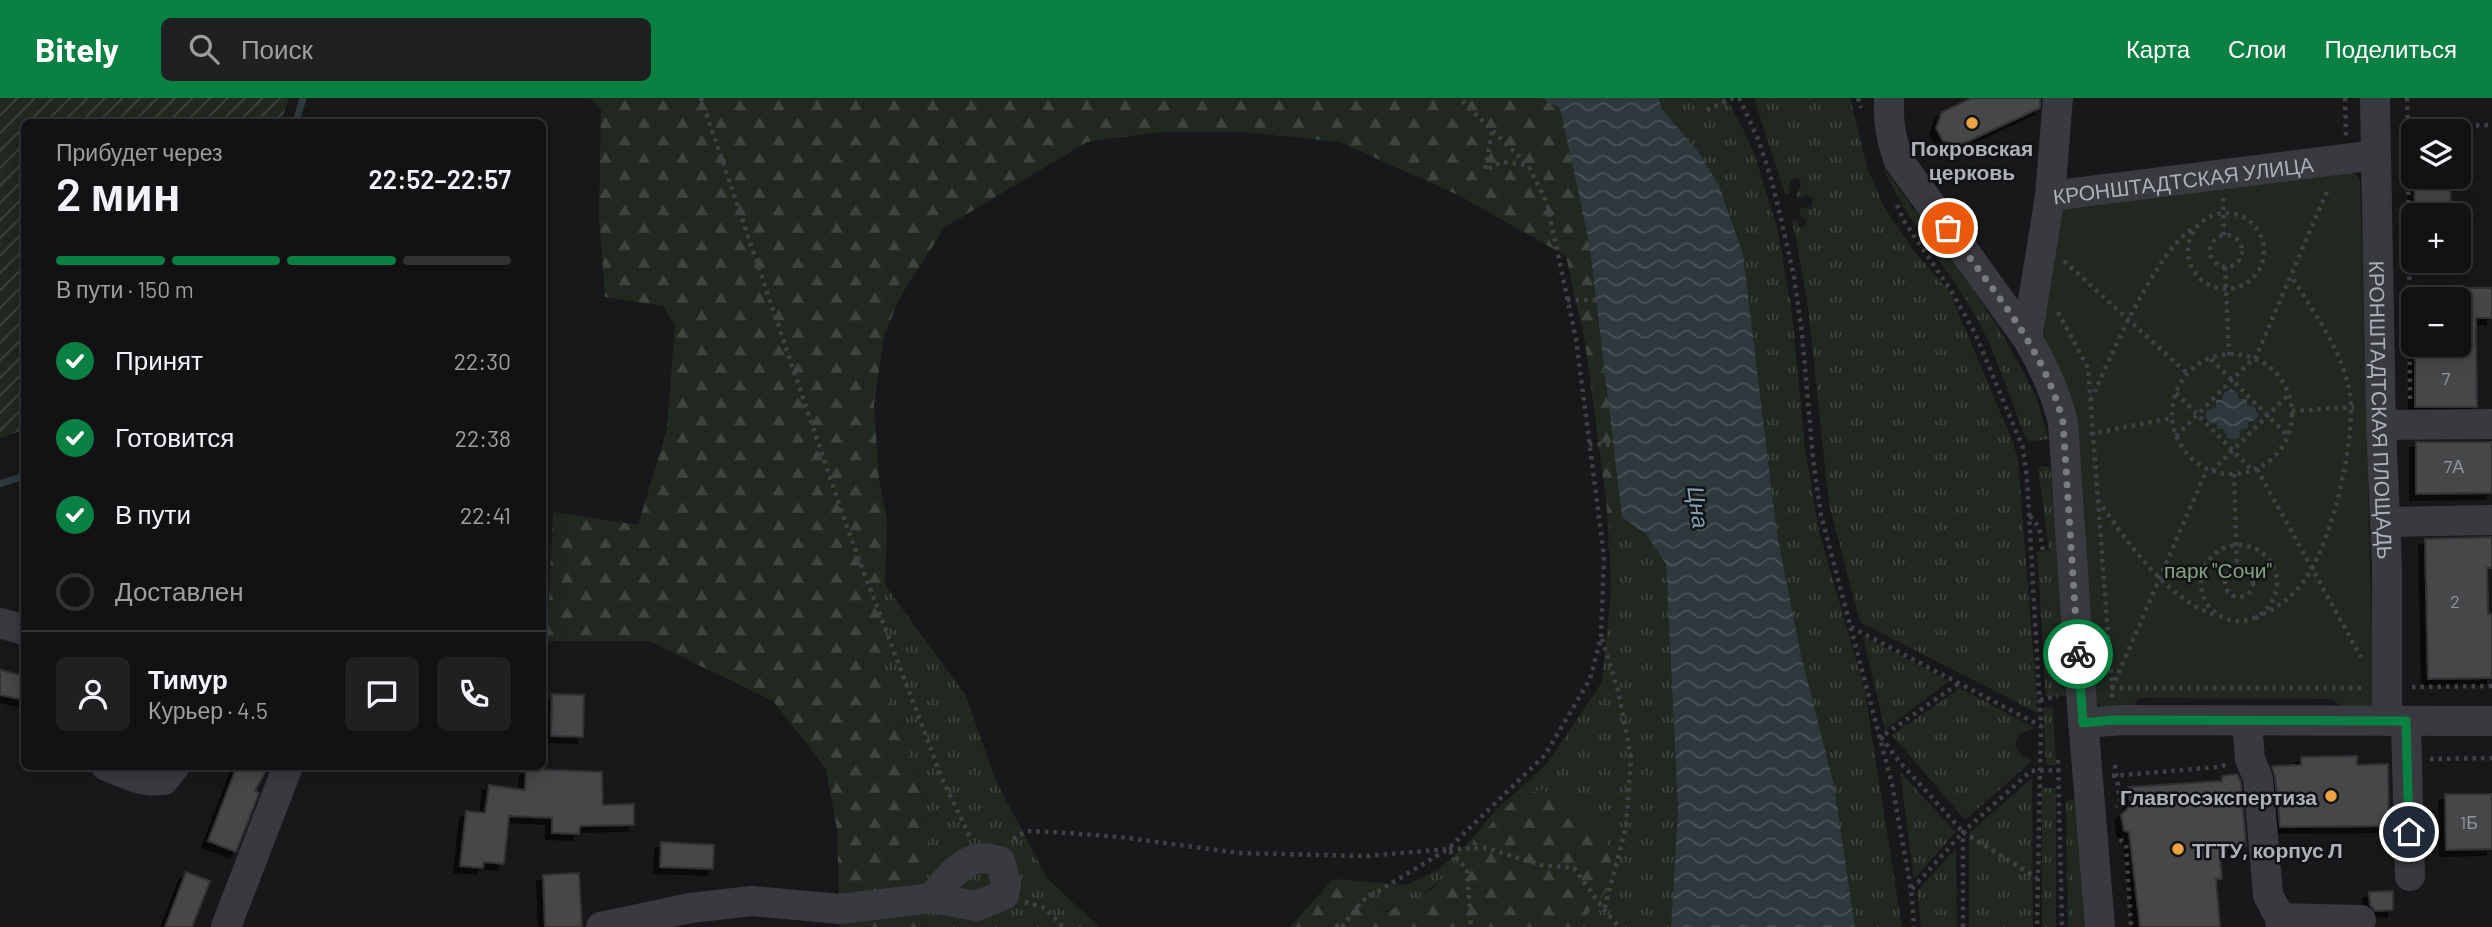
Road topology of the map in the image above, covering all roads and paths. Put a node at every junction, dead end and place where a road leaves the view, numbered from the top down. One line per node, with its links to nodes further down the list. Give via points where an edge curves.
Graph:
1 (701, 98): 95 (path, via 848,530 943,781)
2 (1459, 98): 16 (path)
3 (1734, 98): 11 (path)
4 (1739, 98): 70 (path, via 1771,178 1788,250 1802,333 1821,515)
5 (1858, 98): 12 (path)
6 (1889, 98): 34 (street, via 1891,138 1899,161)
7 (2058, 98): 22 (street)
8 (2345, 98): 18 (path, via 2346,144)
9 (2375, 98): 17 (street, КРОНШТАДТСКАЯ ПЛОЩАДЬ)
10 (2407, 98): 13 (path)
11 (1707, 110)
12 (1862, 111)
13 (2408, 119)
14 (2492, 125): 15 (path)
15 (2471, 126)
16 (1492, 132): 19 (path); 19 (path, via 1485,170 1502,162)
17 (2376, 155): 18 (street, КРОНШТАДТСКАЯ УЛИЦА); 44 (street, КРОНШТАДТСКАЯ ПЛОЩАДЬ)
18 (2341, 159): 20 (street, КРОНШТАДТСКАЯ УЛИЦА); 29 (path)
19 (1528, 165): 31 (path, via 1547,203)
20 (2222, 174): 22 (street, КРОНШТАДТСКАЯ УЛИЦА); 24 (path)
21 (2409, 189): 49 (path)
22 (2050, 196): 27 (street, КРОНШТАДТСКАЯ УЛИЦА)
23 (1895, 200): 60 (path, via 1993,371 2023,449)
24 (2223, 212): 25 (path); 26 (path); 30 (path, via 2251,222 2264,249 2254,277 2242,286)
25 (2196, 226): 30 (path, via 2187,255 2192,269 2207,284); 33 (path, via 2183,233 2165,257)
26 (2224, 235): 28 (path, via 2213,241 2210,253 2215,263); 28 (path, via 2236,239 2241,250 2238,261)
27 (2043, 241): 33 (path); 34 (street, КРОНШТАДТСКАЯ УЛИЦА)
28 (2225, 267): 30 (path)
29 (2291, 276): 37 (path); 44 (path, via 2348,383)
30 (2226, 289): 35 (path)
31 (1567, 300): 32 (path); 53 (path)
32 (1596, 300)
33 (2129, 320): 38 (path); 42 (path)
34 (2027, 338): 52 (street, via 2056,396)
35 (2229, 355): 36 (path); 37 (path)
36 (2210, 358): 38 (path); 39 (path)
37 (2254, 359): 39 (path); 41 (path, via 2280,378)
38 (2188, 374): 40 (path)
39 (2232, 380): 45 (path); 46 (path)
40 (2176, 394): 45 (path); 47 (path)
41 (2288, 395): 43 (path); 46 (path)
42 (2091, 402)
43 (2292, 411): 44 (path); 51 (path)
44 (2371, 413): 49 (street); 62 (street, КРОНШТАДТСКАЯ ПЛОЩАДЬ); 66 (path, via 2341,477 2330,526)
45 (2197, 415): 50 (path); 55 (path)
46 (2268, 415): 51 (path); 55 (path)
47 (2172, 418): 50 (path); 52 (path)
48 (2492, 424): 49 (street)
49 (2411, 425)
50 (2176, 436): 57 (path, via 2195,462)
51 (2288, 436): 56 (path, via 2280,451)
52 (2064, 438): 78 (street)
53 (1589, 444): 54 (path); 72 (path, via 1604,556)
54 (1614, 445)
55 (2233, 451): 56 (path); 57 (path)
56 (2255, 470): 58 (path); 66 (path)
57 (2213, 471): 58 (path)
58 (2234, 474): 63 (path)
59 (2098, 499): 68 (path, via 2151,569 2205,612)
60 (2029, 515): 64 (path, via 2039,527); 77 (path)
61 (2492, 520): 62 (street)
62 (2385, 522): 76 (street, КРОНШТАДТСКАЯ ПЛОЩАДЬ)
63 (2236, 544): 65 (path); 67 (path, via 2264,554 2277,581 2275,596); 68 (path, via 2209,558 2200,587 2204,601)
64 (2045, 564)
65 (2237, 569): 65 (path, via 2248,572 2253,582 2249,592 2239,597 2229,594 2225,584 2228,574)
66 (2312, 569): 67 (path, via 2289,598); 76 (path, via 2367,668)
67 (2255, 618): 68 (path)
68 (2226, 619)
69 (0, 623): 71 (street)
70 (1850, 627): 74 (path); 83 (path)
71 (21, 629)
72 (1601, 638): 94 (path, via 1590,679 1545,755); 101 (path, via 1618,690 1631,758 1626,827)
73 (2413, 673): 76 (path)
74 (1958, 684): 82 (path); 83 (path)
75 (2492, 686): 76 (path)
76 (2389, 688): 78 (path, via 2112,688); 80 (street, КРОНШТАДТСКАЯ ПЛОЩАДЬ)
77 (2040, 700): 78 (path); 82 (path)
78 (2069, 705): 79 (street, via 2113,720); 114 (street)
79 (2247, 721): 80 (street); 86 (street)
80 (2396, 721): 81 (street); 87 (street, КРОНШТАДТСКАЯ ПЛОЩАДЬ)
81 (2492, 721)
82 (2041, 726): 91 (path)
83 (1881, 737): 93 (path); 98 (path)
84 (2058, 758): 113 (path)
85 (2492, 758): 87 (path)
86 (2250, 759): 92 (path, via 2218,767); 103 (street, via 2258,778 2268,895)
87 (2407, 759): 96 (street, КРОНШТАДТСКАЯ ПЛОЩАДЬ)
88 (115, 770): 89 (street, via 153,782 164,780)
89 (171, 770)
90 (286, 770): 104 (street)
91 (2040, 771): 93 (path, via 2031,771); 97 (path)
92 (2117, 776)
93 (1963, 832): 97 (path); 98 (path); 111 (path)
94 (1448, 849): 95 (path, via 1367,856 1239,853 1120,837 1027,831); 101 (path, via 1486,848 1541,864 1574,867); 107 (path, via 1362,901); 108 (path, via 1467,870)
95 (980, 858): 99 (street, via 1000,861); 100 (street, via 961,867)
96 (2410, 876)
97 (2037, 878): 112 (path)
98 (1911, 889): 110 (path)
99 (1004, 895): 100 (street, via 976,906); 106 (path, via 1045,908)
100 (932, 898): 105 (street, via 840,909 752,901 690,908)
101 (1604, 910): 109 (path)
102 (2361, 920): 103 (street)
103 (2281, 922)
104 (226, 927)
105 (601, 927)
106 (1063, 927)
107 (1342, 927)
108 (1471, 927)
109 (1619, 927)
110 (1914, 927)
111 (1963, 927)
112 (2037, 927)
113 (2062, 927)
114 (2101, 927)

